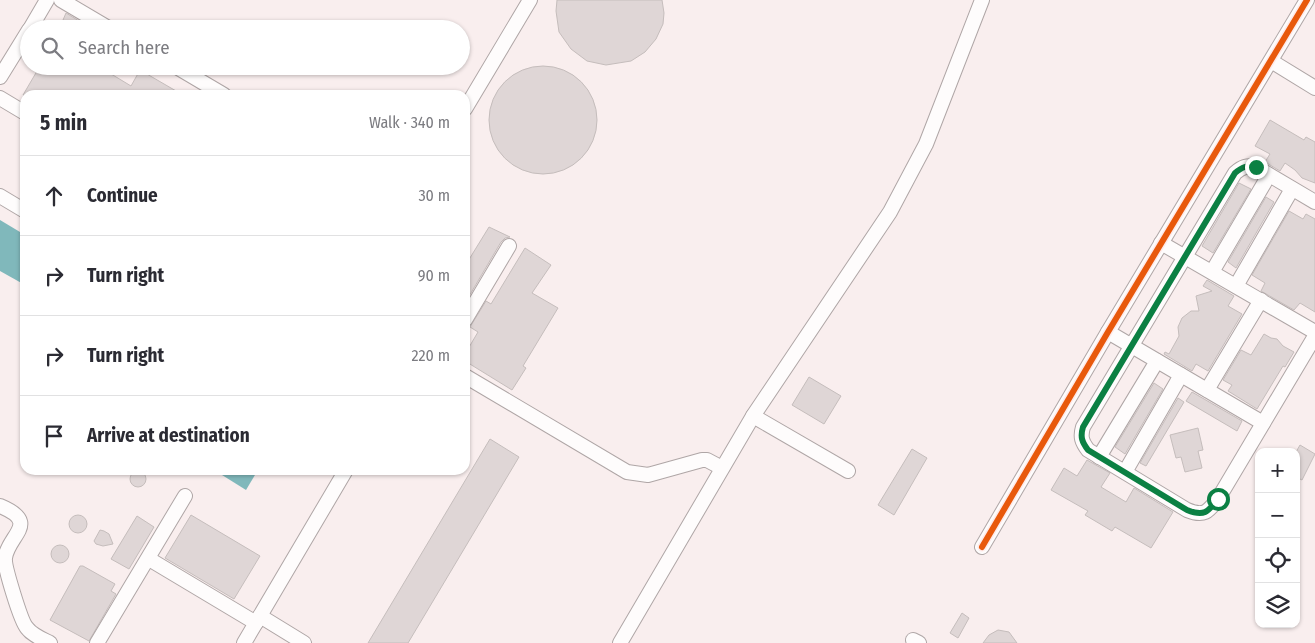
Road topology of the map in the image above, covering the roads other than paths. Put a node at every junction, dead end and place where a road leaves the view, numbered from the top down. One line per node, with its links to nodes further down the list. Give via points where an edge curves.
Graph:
1 (47, 0): 6 (street)
2 (61, 0): 7 (street)
3 (530, 0): 15 (street)
4 (982, 0): 36 (street, via 936,120 903,190 877,234)
5 (1305, 0): 9 (street)
6 (35, 20)
7 (95, 20)
8 (20, 44): 11 (street)
9 (1270, 61): 12 (street); 22 (street)
10 (190, 75): 13 (street)
11 (0, 77)
12 (1315, 88)
13 (216, 90)
14 (0, 98): 16 (street)
15 (470, 102)
16 (20, 110)
17 (1269, 175): 18 (street); 24 (street, via 1256,167 1241,167); 25 (street)
18 (1292, 189): 20 (street); 26 (street)
19 (0, 196): 21 (street)
20 (1315, 202)
21 (20, 208)
22 (1162, 243): 24 (street); 29 (street)
23 (509, 246): 28 (street)
24 (1186, 256): 25 (street); 31 (street)
25 (1212, 272): 26 (street)
26 (1236, 286): 27 (street)
27 (1261, 300): 30 (street); 35 (street)
28 (470, 312)
29 (1108, 332): 31 (street); 45 (street)
30 (1314, 338): 37 (street)
31 (1132, 347): 32 (street); 38 (street, via 1080,436 1088,450)
32 (1157, 361): 33 (street); 38 (street)
33 (1181, 375): 35 (street); 41 (street)
34 (470, 379): 39 (street, via 627,472 655,474 702,460)
35 (1206, 390): 37 (street)
36 (753, 416): 39 (street); 40 (street)
37 (1263, 423): 41 (street, via 1218,499 1206,513 1187,510)
38 (1099, 457): 41 (street)
39 (722, 468): 52 (street)
40 (848, 471)
41 (1125, 472)
42 (343, 475): 47 (street)
43 (185, 496): 46 (street)
44 (0, 506): 48 (street, via 15,513 19,521 19,530 6,553 5,564 24,623 31,632)
45 (982, 547)
46 (149, 559): 47 (street); 49 (street)
47 (258, 619): 50 (street); 51 (street)
48 (50, 643)
49 (97, 643)
50 (244, 643)
51 (304, 643)
52 (620, 643)

